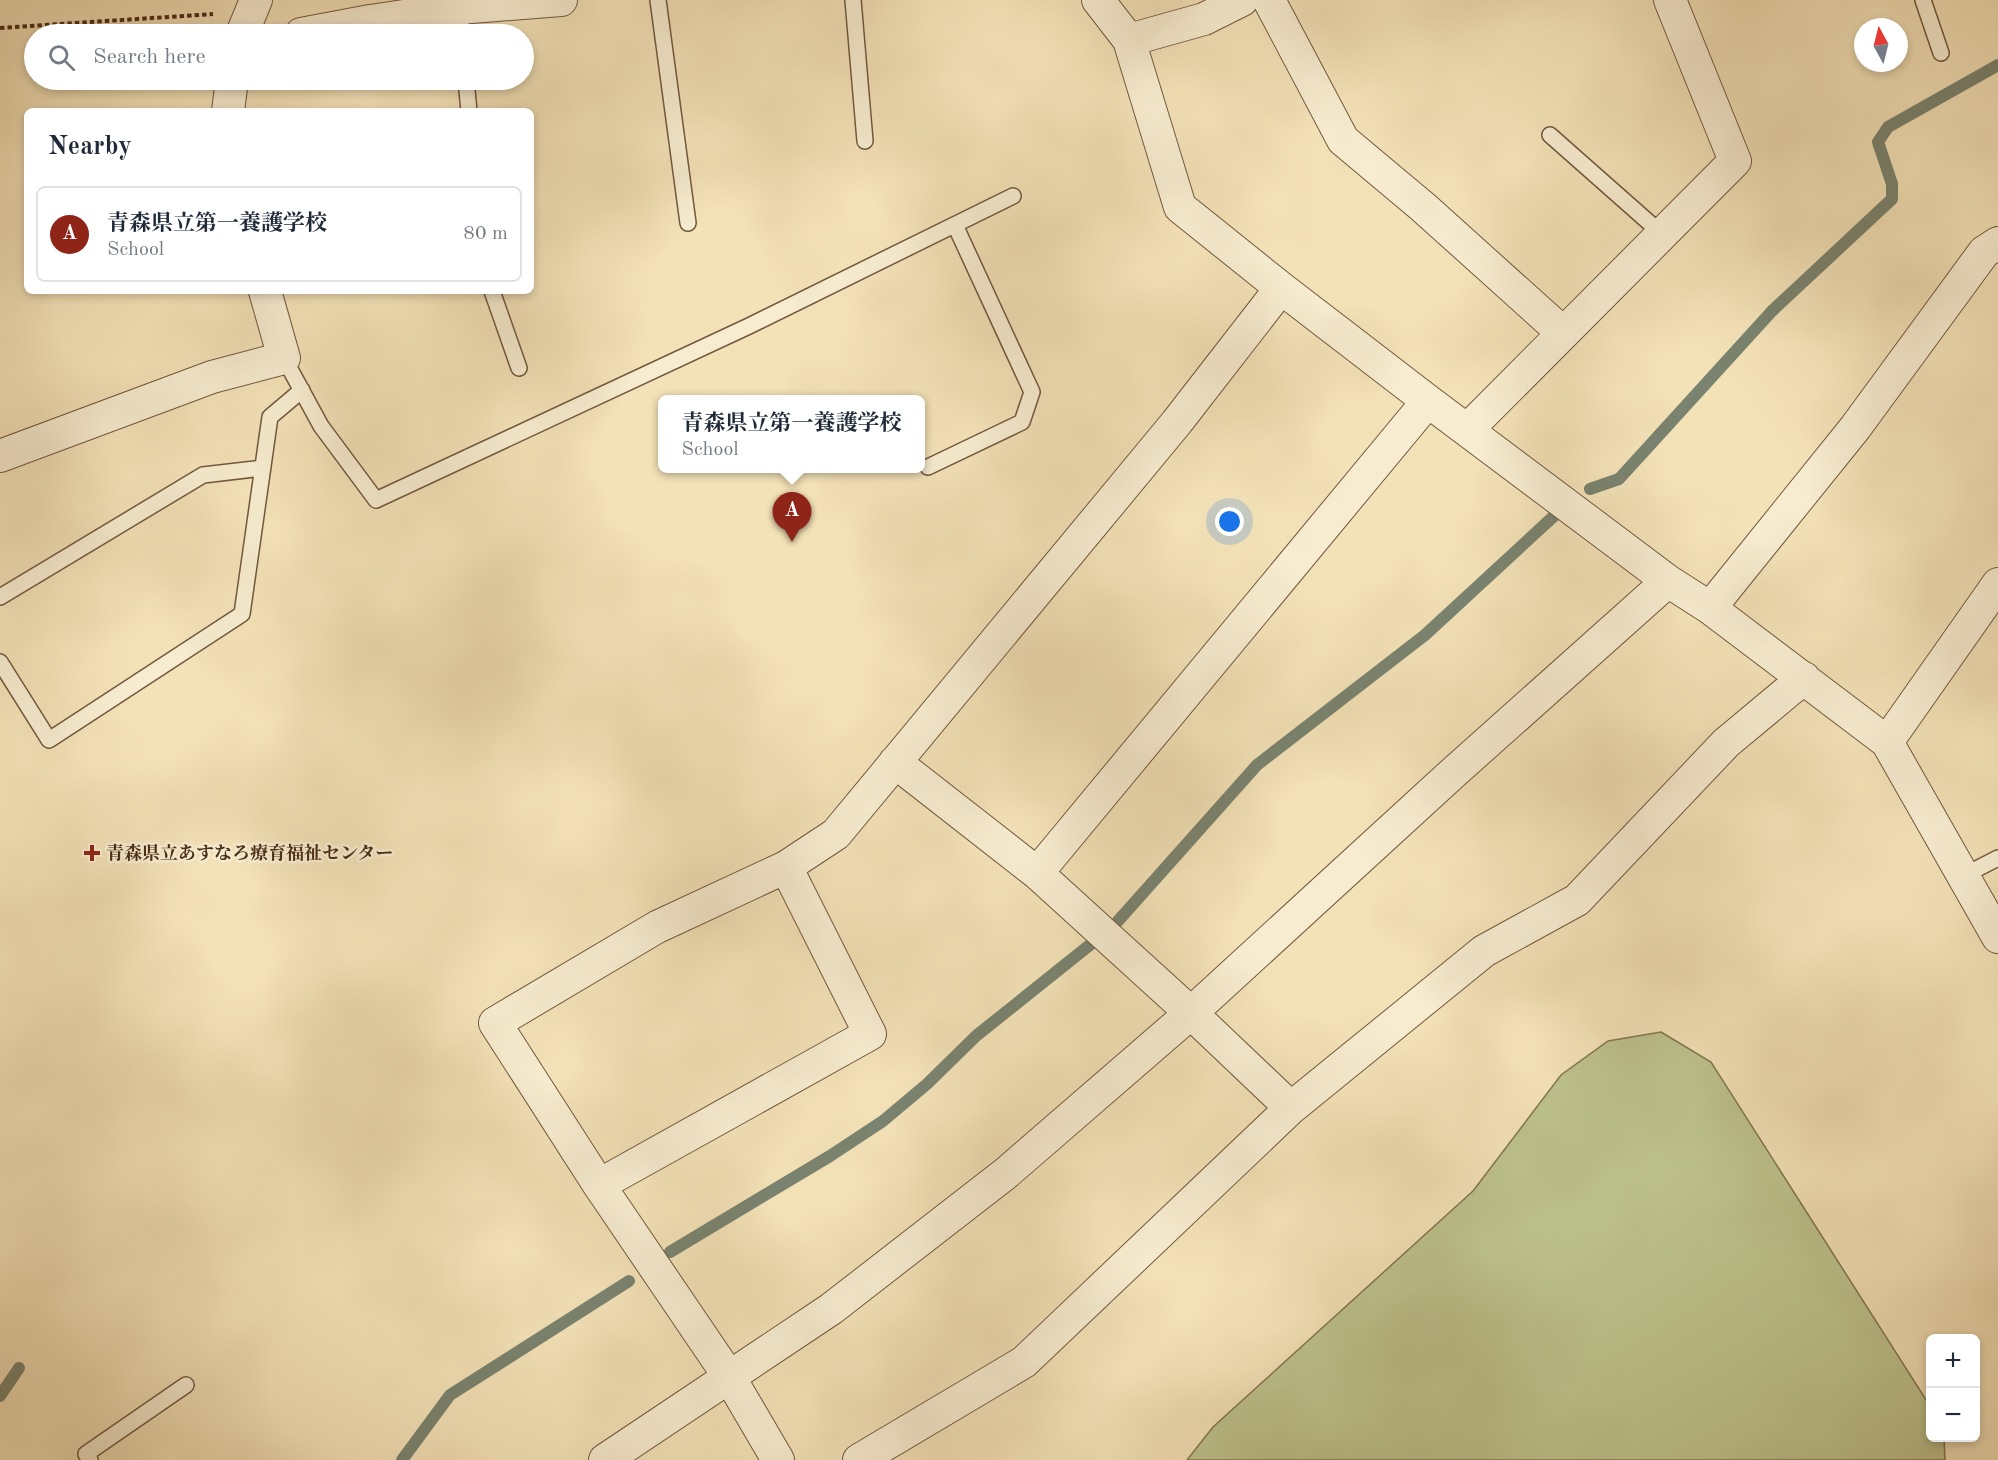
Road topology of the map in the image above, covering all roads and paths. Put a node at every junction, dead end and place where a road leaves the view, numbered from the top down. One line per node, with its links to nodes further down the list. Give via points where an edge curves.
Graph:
1 (256, 0): 11 (street)
2 (561, 0): 10 (street)
3 (658, 0): 24 (lane)
4 (853, 0): 22 (lane)
5 (1098, 0): 15 (street)
6 (1242, 0): 15 (street, via 1204,20)
7 (1269, 0): 31 (street, via 1343,140)
8 (1670, 0): 26 (street, via 1735,161)
9 (1923, 0): 16 (lane)
10 (460, 21): 12 (street)
11 (233, 24)
12 (354, 24)
13 (0, 28): 14 (path)
14 (24, 28)
15 (1129, 40): 28 (street, via 1180,207)
16 (1941, 53)
17 (231, 90): 19 (street)
18 (467, 90): 20 (lane)
19 (228, 108)
20 (469, 108)
21 (1550, 135): 26 (lane)
22 (865, 141)
23 (1013, 196): 25 (lane)
24 (688, 223)
25 (955, 225): 34 (lane, via 376,500 321,426); 38 (lane, via 1032,392 1022,422)
26 (1662, 234): 31 (street)
27 (1998, 243): 43 (street, via 1984,252 1855,428)
28 (1281, 288): 35 (street); 47 (street, via 1177,422)
29 (266, 294): 32 (street)
30 (493, 294): 33 (lane)
31 (1563, 333): 36 (street)
32 (284, 357): 34 (lane); 37 (street, via 212,377)
33 (519, 368)
34 (302, 390): 39 (lane, via 270,417)
35 (1428, 401): 36 (street); 50 (street)
36 (1468, 429): 40 (street)
37 (0, 456)
38 (928, 466)
39 (263, 468): 42 (lane, via 203,475); 44 (lane, via 242,614 49,740)
40 (1668, 581): 43 (street); 53 (street)
41 (1998, 584): 46 (street)
42 (0, 597)
43 (1710, 608): 45 (street)
44 (0, 662)
45 (1804, 678): 46 (street); 54 (street, via 1726,743 1577,900 1484,951)
46 (1887, 742): 51 (street)
47 (896, 762): 49 (street, via 836,834); 50 (street)
48 (1998, 858): 51 (lane)
49 (786, 867): 55 (street, via 870,1034); 55 (street, via 657,927 495,1023)
50 (1037, 873): 53 (street)
51 (1965, 875): 52 (street)
52 (1998, 937)
53 (1191, 1013): 54 (street); 56 (street, via 1005,1174 831,1309)
54 (1291, 1108): 61 (street, via 1024,1362)
55 (599, 1185): 56 (street)
56 (730, 1378): 59 (street); 60 (street)
57 (186, 1384): 58 (lane, via 86,1454)
58 (90, 1460)
59 (605, 1460)
60 (778, 1460)
61 (860, 1460)

